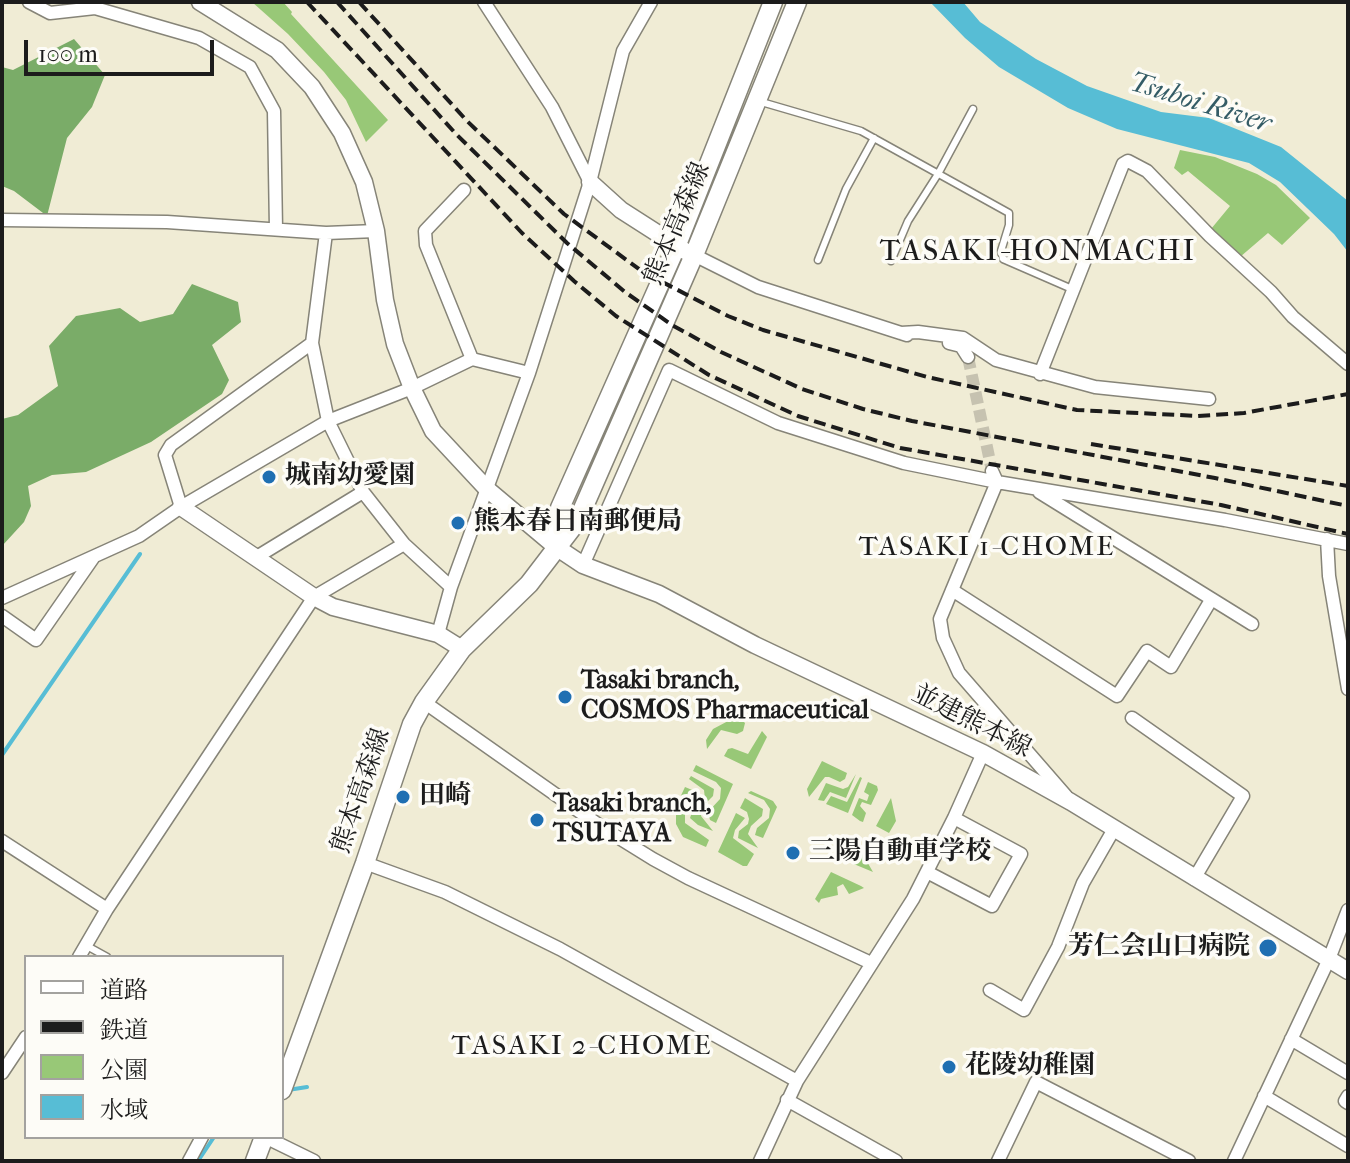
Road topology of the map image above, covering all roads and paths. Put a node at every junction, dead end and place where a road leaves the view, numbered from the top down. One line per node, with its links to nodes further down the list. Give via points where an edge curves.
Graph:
1 (29, 2): 14 (street, via 50,13 95,8 199,38 250,67 274,111)
2 (200, 2): 15 (street, 並建熊本線, via 277,50 312,87 342,133 364,182)
3 (484, 2): 11 (street, via 552,107)
4 (651, 2): 11 (street, via 623,51)
5 (773, 2): 17 (main road, 熊本高森線)
6 (797, 2): 7 (main road, 熊本高森線)
7 (758, 101): 9 (lane); 17 (main road, 熊本高森線)
8 (973, 109): 10 (lane)
9 (874, 138): 10 (lane); 18 (lane, via 846,189)
10 (938, 174): 19 (lane, via 908,221); 20 (lane, via 1009,213 1003,259)
11 (590, 182): 17 (street, via 621,210); 26 (street)
12 (464, 190): 24 (street, via 425,231)
13 (2, 220): 14 (street)
14 (276, 229): 16 (street)
15 (376, 231): 16 (street); 28 (street, 並建熊本線, via 391,330)
16 (326, 233): 22 (street)
17 (685, 251): 21 (street, via 758,287); 39 (main road, 熊本高森線, via 560,508)
18 (818, 260)
19 (891, 261)
20 (1072, 289): 25 (street, via 1128,161 1147,171 1293,317); 27 (street)
21 (901, 333): 23 (street, via 961,346); 27 (street, via 963,338 996,360)
22 (312, 343): 30 (street); 35 (street, via 171,445 165,455)
23 (968, 357)
24 (472, 359): 26 (street); 28 (street)
25 (1348, 364)
26 (529, 373): 32 (street)
27 (1040, 374): 29 (street, via 1095,387)
28 (412, 388): 30 (street); 32 (street, 並建熊本線, via 433,431)
29 (1209, 399)
30 (328, 421): 34 (street); 35 (street)
31 (995, 477): 33 (street); 42 (street, via 904,463 778,423 669,370); 44 (street)
32 (487, 489): 39 (street, 並建熊本線); 43 (street)
33 (1033, 489): 36 (street); 47 (street)
34 (363, 492): 37 (street); 41 (street)
35 (181, 507): 40 (street, via 139,536); 41 (street)
36 (1327, 539): 38 (street); 52 (street)
37 (404, 544): 43 (street); 45 (street)
38 (1348, 544)
39 (556, 547): 42 (street, 並建熊本線); 51 (main road, 熊本高森線, via 529,584)
40 (94, 557): 46 (street); 48 (street, via 36,640)
41 (255, 558): 45 (street)
42 (583, 565): 55 (street, 並建熊本線, via 659,594)
43 (451, 587): 50 (street)
44 (952, 590): 47 (street, via 1117,696 1147,651 1171,667); 56 (street, via 940,619 959,673)
45 (314, 597): 50 (street, via 333,607); 63 (street)
46 (2, 598)
47 (1211, 600): 49 (street)
48 (2, 616)
49 (1252, 624)
50 (438, 634): 51 (street)
51 (462, 649): 53 (main road, 熊本高森線)
52 (1348, 689)
53 (424, 702): 60 (main road, 熊本高森線); 67 (street, via 653,859)
54 (1132, 718): 62 (street, via 1243,796)
55 (983, 753): 56 (street, 並建熊本線); 57 (street)
56 (1071, 802): 58 (street, 並建熊本線)
57 (954, 818): 61 (street); 61 (street, via 1021,854 992,906)
58 (1114, 829): 62 (street, 並建熊本線); 69 (street, via 1024,1010)
59 (2, 841): 63 (street)
60 (365, 863): 74 (street, via 445,892 560,949); 75 (main road, 熊本高森線)
61 (927, 872): 67 (street)
62 (1194, 879): 66 (street, 並建熊本線)
63 (107, 909): 65 (street)
64 (1348, 910): 66 (street)
65 (83, 951)
66 (1329, 959): 68 (street, 並建熊本線); 70 (street)
67 (871, 963): 74 (street)
68 (1348, 971)
69 (990, 990)
70 (1291, 1039): 73 (street); 76 (street)
71 (24, 1040): 72 (street)
72 (2, 1073)
73 (1348, 1073)
74 (797, 1081): 78 (street)
75 (284, 1084)
76 (1264, 1096): 83 (street); 84 (street)
77 (1348, 1096): 79 (street)
78 (787, 1100): 88 (street); 89 (street)
79 (1348, 1103)
80 (201, 1139): 85 (street)
81 (263, 1139): 86 (main road)
82 (268, 1139): 87 (street)
83 (1348, 1146)
84 (1235, 1157): 92 (street)
85 (189, 1161)
86 (255, 1161)
87 (314, 1161)
88 (760, 1161)
89 (896, 1161)
90 (998, 1161): 91 (street, via 1036,1082)
91 (1189, 1161)
92 (1251, 1161)

